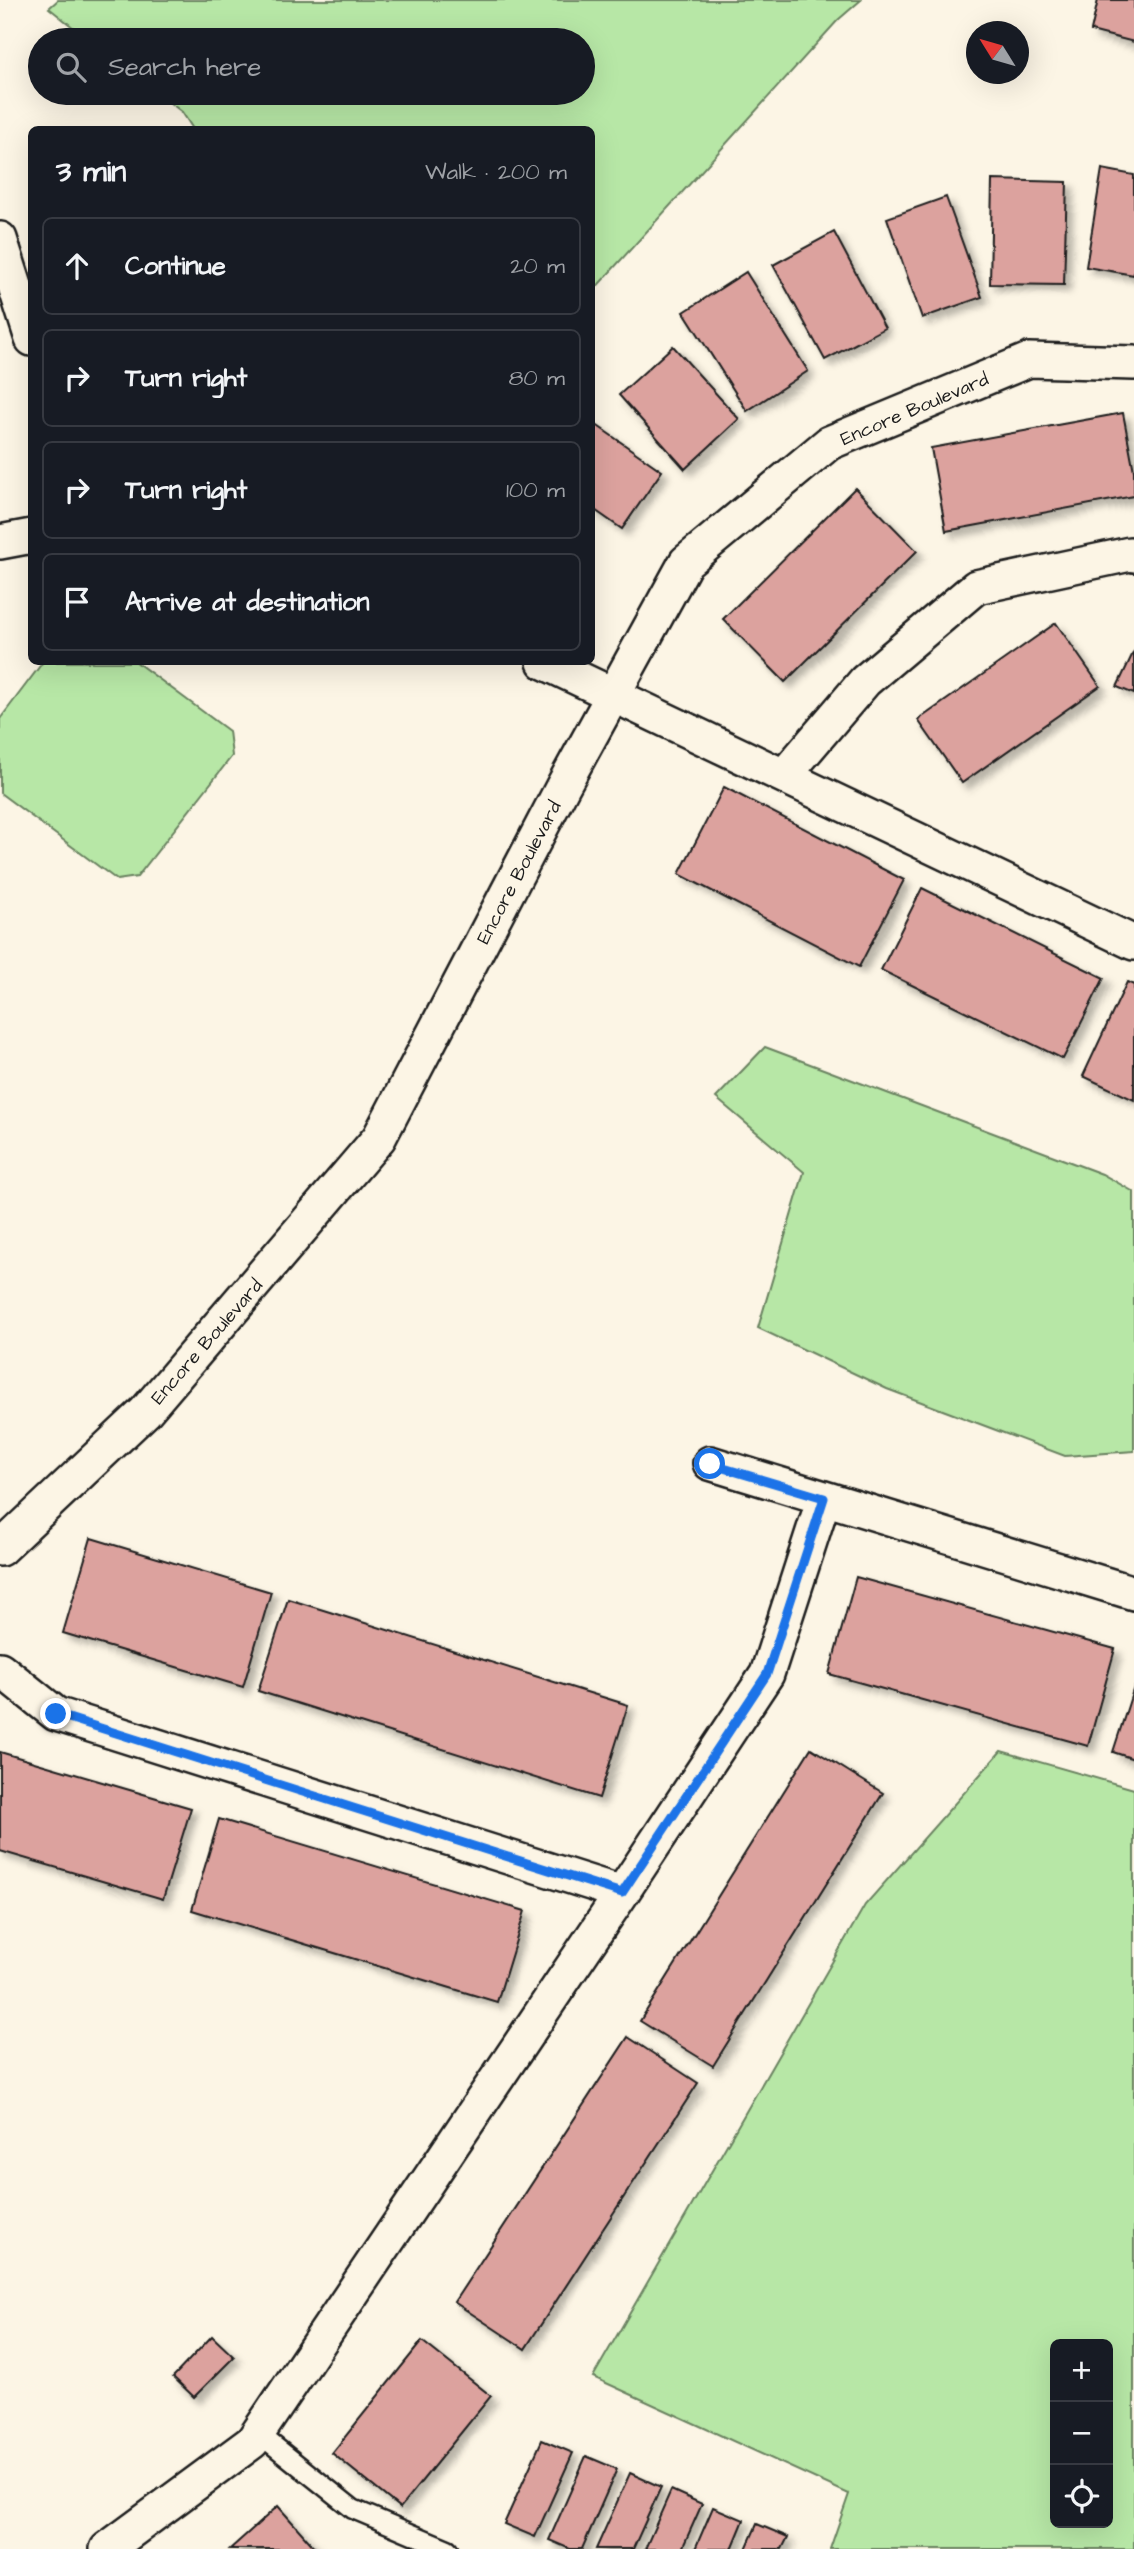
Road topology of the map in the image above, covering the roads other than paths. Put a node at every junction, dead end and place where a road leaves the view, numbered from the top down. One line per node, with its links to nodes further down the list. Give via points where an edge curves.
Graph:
1 (0, 239): 2 (street)
2 (28, 326)
3 (1134, 363): 8 (street, Encore Boulevard, via 1029,360 829,443 686,562)
4 (28, 537): 5 (street)
5 (0, 542)
6 (1134, 555): 9 (street, via 976,587 865,681)
7 (550, 665): 8 (street)
8 (613, 694): 9 (street); 13 (street, Encore Boulevard, via 379,1138 145,1412)
9 (784, 776): 10 (street)
10 (1134, 943)
11 (710, 1464): 12 (street)
12 (824, 1498): 14 (street); 16 (street, via 767,1674)
13 (0, 1549)
14 (1134, 1593)
15 (0, 1669): 16 (street, via 56,1714)
16 (622, 1893): 17 (street)
17 (258, 2433): 18 (street); 19 (lane, via 353,2509)
18 (107, 2549)
19 (448, 2549)

